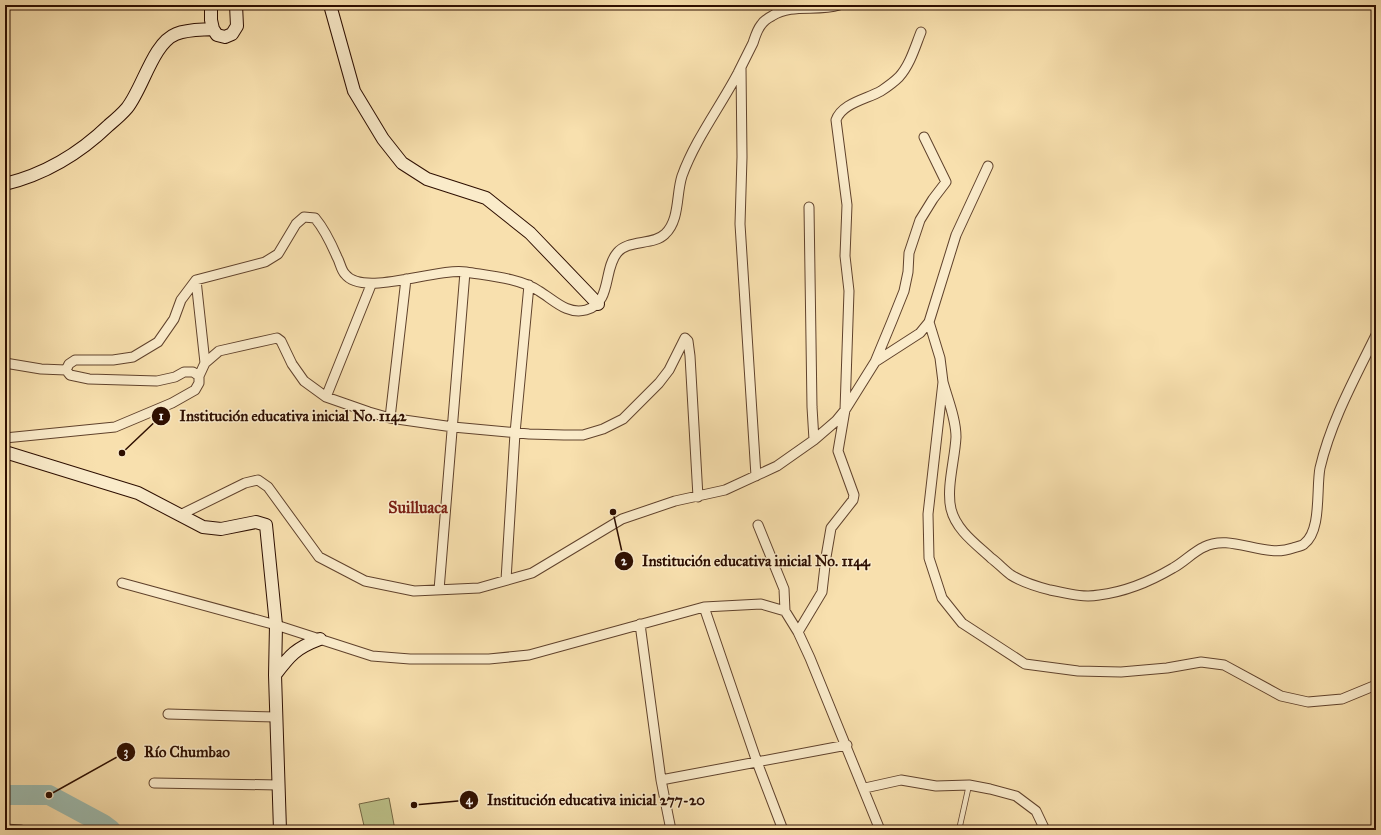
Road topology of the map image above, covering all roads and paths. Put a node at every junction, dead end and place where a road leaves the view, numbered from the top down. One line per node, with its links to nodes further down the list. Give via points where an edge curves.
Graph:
1 (211, 5): 5 (street)
2 (236, 5): 5 (street, via 237,26 232,34 225,37 217,35)
3 (330, 5): 17 (street, via 354,91 383,139 402,163 427,179 486,198 530,233)
4 (839, 5): 7 (street, via 787,10 772,16 760,26)
5 (212, 29): 10 (street, via 176,34 164,41 127,108 90,143 58,165)
6 (921, 32): 27 (street, via 910,60 900,76 884,89 848,106 838,114 836,120 847,205 845,256 849,291)
7 (741, 66): 17 (street, via 703,133 682,177 673,222 665,234 650,242 630,245 618,252 609,267 606,288); 34 (street, via 740,224)
8 (924, 137): 20 (street, via 946,182 926,209 915,232 904,291)
9 (988, 166): 18 (street, via 956,235)
10 (5, 184)
11 (809, 207): 32 (street)
12 (465, 272): 13 (street, via 456,270); 16 (street); 29 (street)
13 (406, 279): 15 (street); 28 (street)
14 (196, 280): 15 (street, via 265,262 278,254 296,224 304,217 315,218 323,227 345,275); 22 (street); 23 (street, via 181,300 174,319 158,342 132,357 75,360)
15 (371, 284): 26 (street)
16 (529, 285): 17 (street, via 564,308 587,310); 30 (street)
17 (598, 304)
18 (929, 322): 20 (street, via 920,333); 25 (street, via 940,358)
19 (1376, 335): 25 (street, via 1340,409 1327,447 1320,468 1318,505 1313,530 1305,544 1288,550 1266,551 1219,543 1205,546 1173,568 1130,588 1098,596 1076,595 1040,588 1012,576 963,532 950,508 956,435)
20 (875, 362): 27 (street)
21 (5, 363): 23 (street)
22 (205, 363): 24 (street); 26 (street, via 219,351 277,338 282,341 292,364 304,381)
23 (66, 370): 24 (street, via 70,375 89,379 157,381 184,372 193,372)
24 (199, 376): 31 (street, via 195,390 172,403 114,427)
25 (943, 382): 48 (street, via 928,514 929,558 942,598 962,624 1025,664 1078,671 1121,672 1201,662 1224,665 1281,696 1308,702 1342,699)
26 (326, 397): 28 (street)
27 (846, 410): 32 (street); 45 (street, via 838,451 854,494 853,500 831,528 822,592)
28 (390, 418): 29 (street)
29 (453, 427): 30 (street); 40 (street)
30 (515, 433): 35 (street, via 583,435 623,419 669,370 685,338 690,356); 38 (street)
31 (5, 438)
32 (814, 440): 34 (street, via 777,466)
33 (5, 452): 36 (street, via 138,493)
34 (756, 476): 35 (street, via 725,490)
35 (698, 497): 38 (street, via 675,501 622,519 532,573)
36 (180, 515): 40 (street, via 245,483 258,480 268,487 319,557 365,581 414,591); 44 (street, via 203,527 221,529 256,522 266,525)
37 (758, 525): 42 (street, via 784,589)
38 (506, 580): 40 (street, via 479,588)
39 (122, 583): 44 (street)
40 (439, 590)
41 (704, 607): 42 (street, via 761,604); 43 (street); 52 (street)
42 (785, 610): 45 (street)
43 (640, 624): 46 (street, via 529,655 489,659 410,659 372,656); 53 (street)
44 (276, 626): 46 (street); 47 (street)
45 (798, 632): 51 (street)
46 (320, 640): 47 (street, via 300,647 285,660)
47 (275, 675): 50 (street)
48 (1376, 685)
49 (168, 714): 50 (street)
50 (276, 717): 55 (street)
51 (847, 745): 52 (street); 57 (street)
52 (757, 762): 53 (street); 62 (street)
53 (661, 780): 61 (street)
54 (154, 783): 55 (street)
55 (278, 785): 60 (street)
56 (969, 785): 57 (street, via 936,786 901,780); 64 (lane); 65 (street, via 1016,796 1036,811)
57 (864, 788): 63 (street)
58 (5, 829): 59 (street)
59 (21, 830)
60 (280, 830)
61 (671, 830)
62 (783, 830)
63 (880, 830)
64 (959, 830)
65 (1045, 830)

